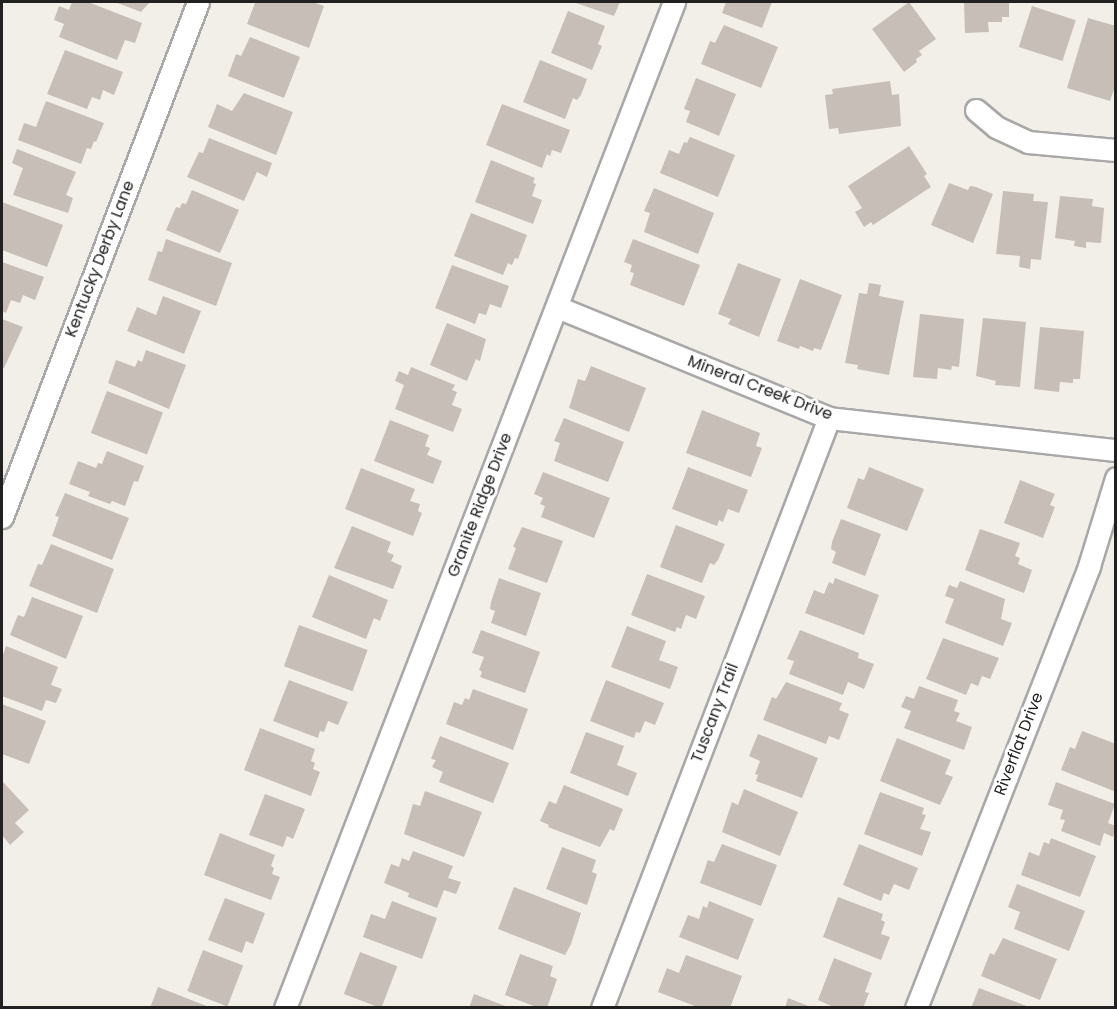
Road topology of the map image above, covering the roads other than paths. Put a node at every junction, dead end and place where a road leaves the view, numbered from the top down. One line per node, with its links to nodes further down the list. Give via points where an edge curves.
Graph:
1 (198, 2): 8 (street, Kentucky Derby Lane)
2 (674, 2): 5 (street, Granite Ridge Drive)
3 (976, 110): 4 (street, via 996,127 1028,142)
4 (1116, 150)
5 (557, 307): 6 (street, Mineral Creek Drive); 11 (street, Granite Ridge Drive)
6 (829, 418): 7 (street, Mineral Creek Drive); 12 (street, Tuscany Trail)
7 (1116, 450)
8 (9, 477): 10 (street, Kentucky Derby Lane)
9 (1116, 478): 13 (street, Riverflat Drive, via 1089,566)
10 (2, 517)
11 (285, 1008)
12 (602, 1008)
13 (916, 1008)

